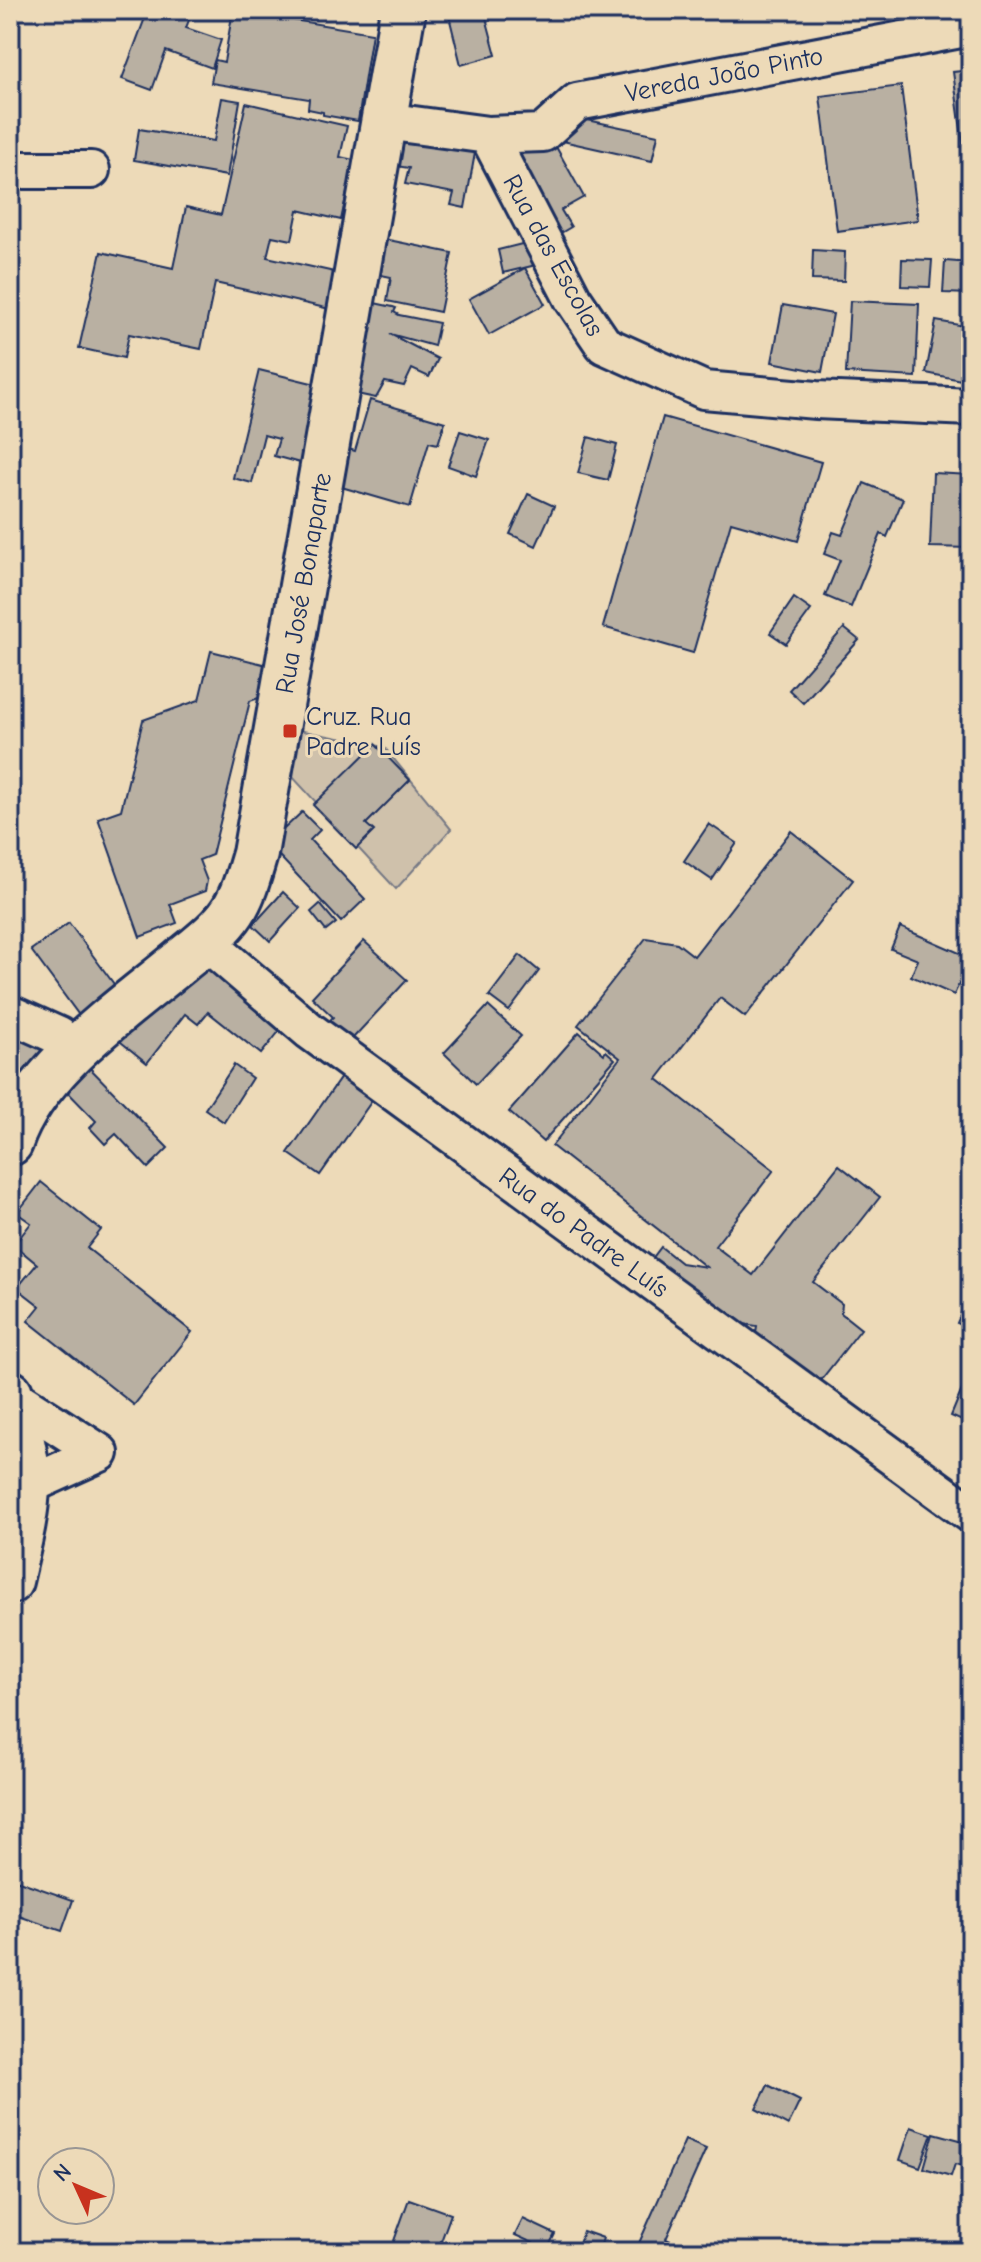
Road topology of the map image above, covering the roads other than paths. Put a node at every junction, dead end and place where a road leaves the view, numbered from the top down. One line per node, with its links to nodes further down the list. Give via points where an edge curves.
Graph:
1 (403, 10): 3 (street, Rua José Bonaparte)
2 (971, 27): 4 (street, Vereda João Pinto, via 577,102 543,133)
3 (384, 121): 4 (street); 8 (street, Rua José Bonaparte, via 255,854 232,913)
4 (488, 135): 7 (street, Rua das Escolas, via 573,299 604,345 704,390)
5 (10, 170): 6 (street)
6 (91, 170)
7 (971, 407)
8 (205, 941): 10 (street, Rua José Bonaparte); 14 (street, Rua do Padre Luís, via 322,1040)
9 (10, 1014): 10 (street, via 59,1036)
10 (69, 1059): 11 (street, Rua José Bonaparte, via 45,1083)
11 (10, 1143)
12 (10, 1394): 13 (street); 13 (street, via 100,1453)
13 (27, 1486): 15 (street)
14 (971, 1514)
15 (10, 1581)

